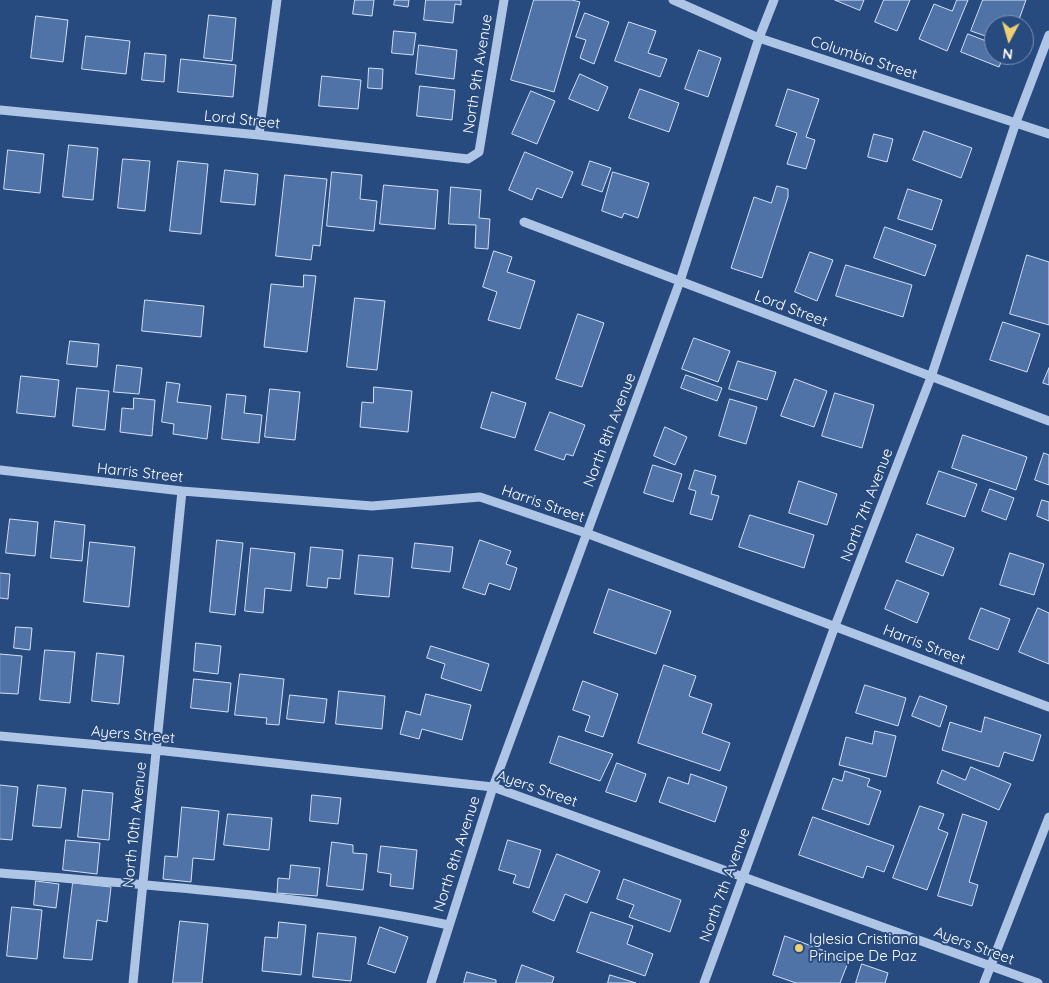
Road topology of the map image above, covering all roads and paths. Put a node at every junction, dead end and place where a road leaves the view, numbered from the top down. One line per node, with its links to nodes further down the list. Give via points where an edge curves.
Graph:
1 (276, 0): 10 (street)
2 (504, 0): 11 (street, North 9th Avenue)
3 (673, 0): 6 (street, Columbia Street)
4 (774, 0): 6 (street, North 8th Avenue)
5 (1049, 35): 8 (street, North 7th Avenue)
6 (758, 38): 8 (street, Columbia Street); 13 (street, North 8th Avenue)
7 (0, 110): 10 (street, Lord Street)
8 (1016, 122): 9 (street, Columbia Street); 14 (street, North 7th Avenue)
9 (1049, 134)
10 (259, 135): 11 (street, Lord Street, via 468,159)
11 (479, 152)
12 (524, 222): 13 (street, Lord Street)
13 (680, 282): 14 (street, Lord Street); 18 (street, North 8th Avenue)
14 (931, 378): 15 (street, Lord Street); 19 (street, North 7th Avenue)
15 (1049, 421)
16 (0, 470): 17 (street, Harris Street)
17 (182, 491): 18 (street, Harris Street, via 372,506 480,497); 22 (street, North 10th Avenue)
18 (586, 533): 19 (street, Harris Street); 23 (street, North 8th Avenue)
19 (835, 626): 20 (street, Harris Street); 26 (street, North 7th Avenue)
20 (1049, 707)
21 (0, 736): 22 (street, Ayers Street)
22 (156, 750): 23 (street, Ayers Street); 27 (street, North 10th Avenue)
23 (493, 787): 26 (street, Ayers Street); 28 (street, North 8th Avenue)
24 (1049, 817): 29 (street)
25 (0, 873): 27 (street)
26 (743, 876): 29 (street, Ayers Street); 32 (street, North 7th Avenue)
27 (142, 884): 28 (street, via 374,910); 30 (street, North 10th Avenue)
28 (449, 925): 31 (street, North 8th Avenue)
29 (990, 967): 33 (street); 34 (street, Ayers Street)
30 (133, 983)
31 (431, 983)
32 (704, 983)
33 (984, 983)
34 (1038, 983)

